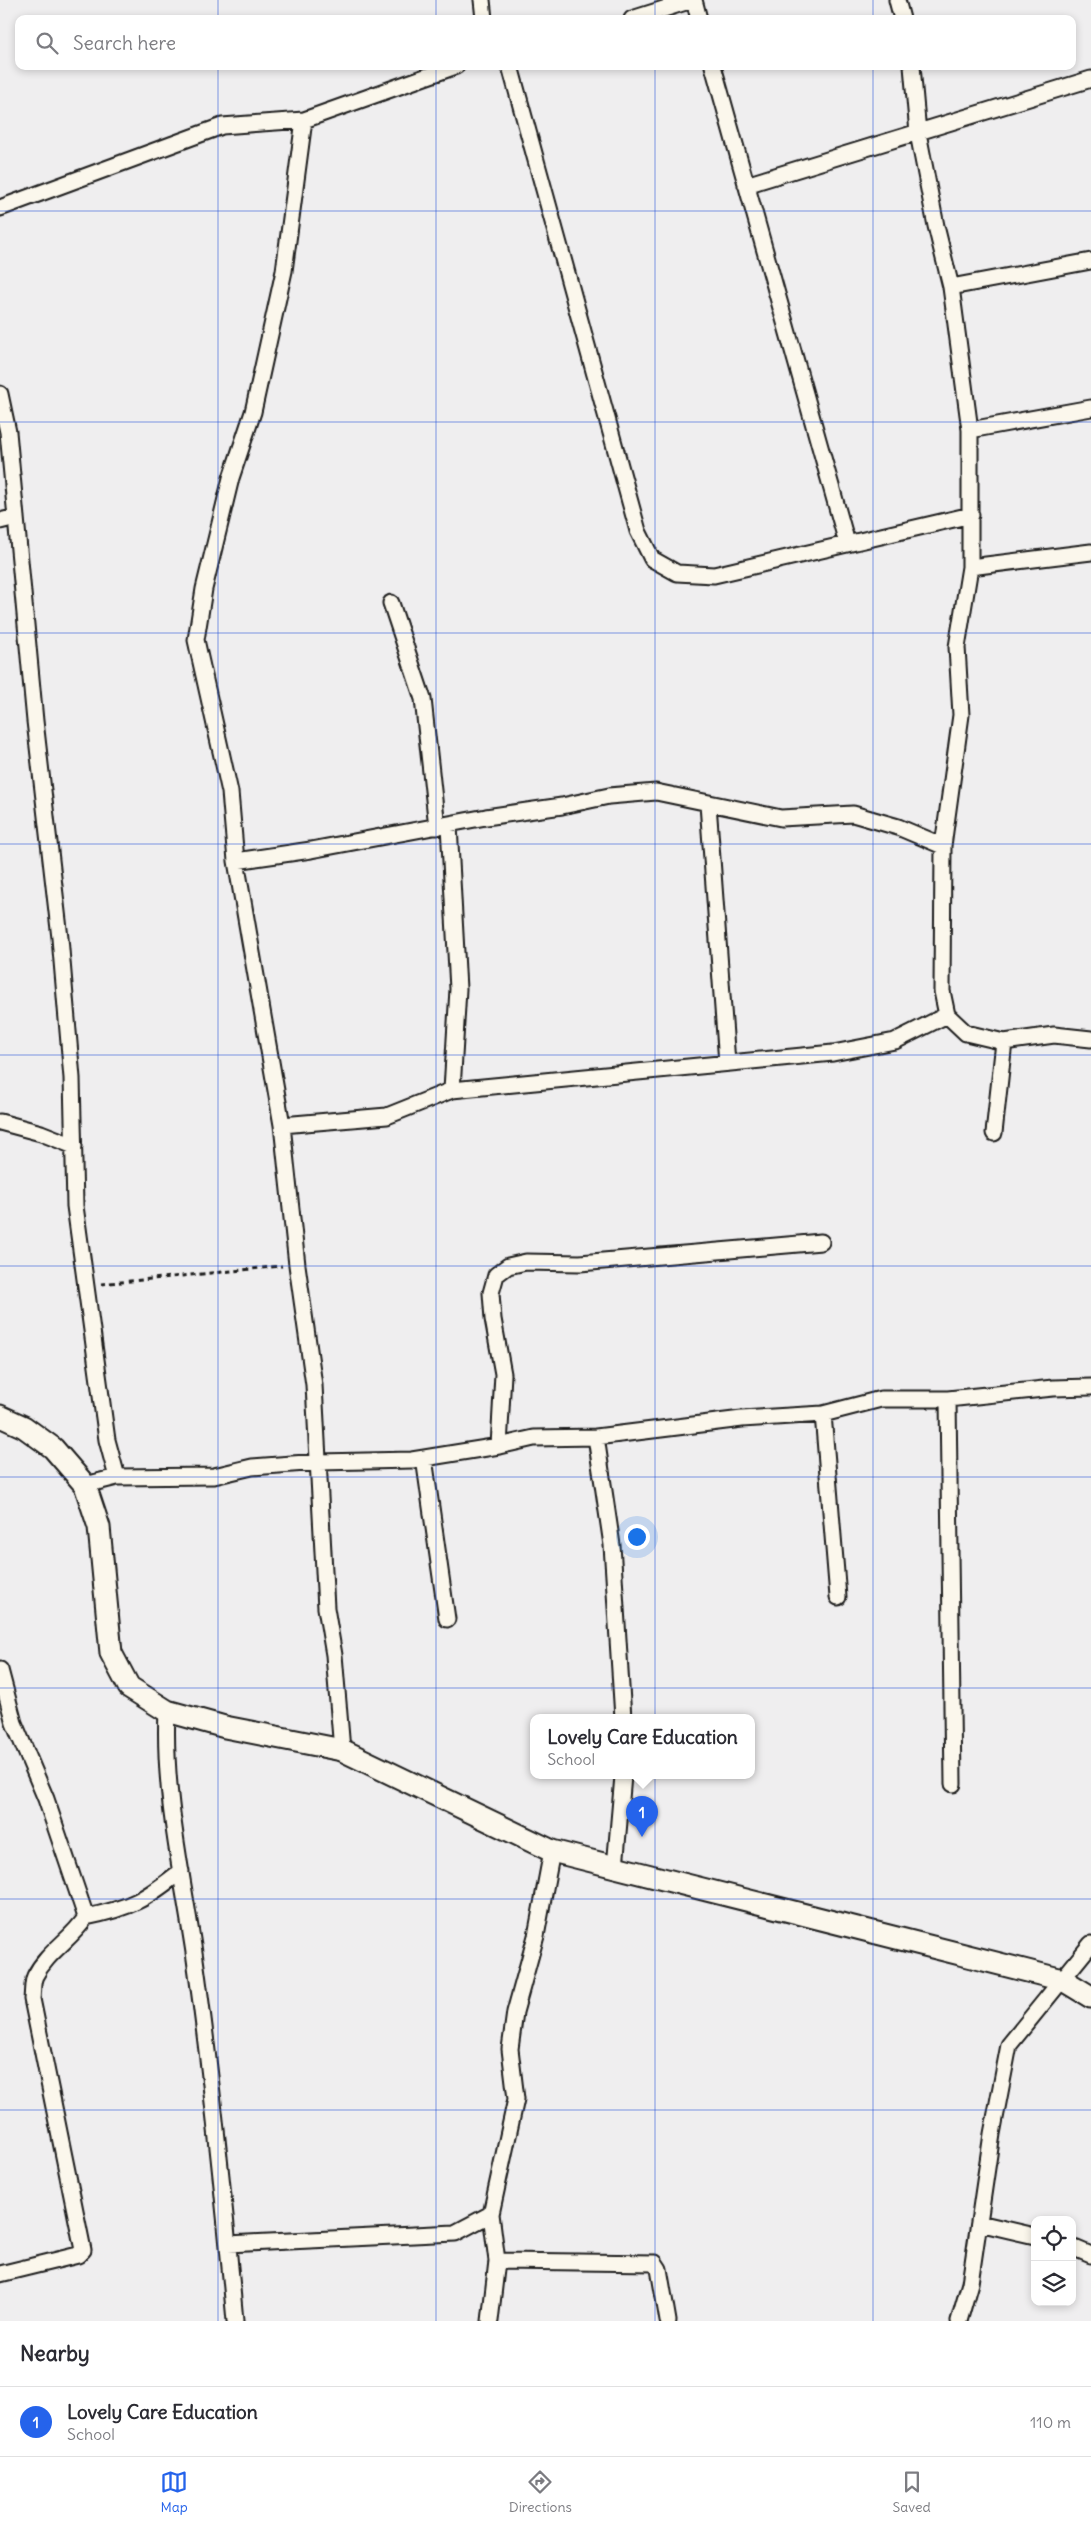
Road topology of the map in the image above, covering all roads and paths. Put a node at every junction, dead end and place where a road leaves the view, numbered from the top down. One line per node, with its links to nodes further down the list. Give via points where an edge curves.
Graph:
1 (482, 0): 4 (street)
2 (693, 0): 5 (street); 6 (street)
3 (897, 0): 7 (street)
4 (484, 15)
5 (645, 15)
6 (698, 15)
7 (901, 15)
8 (445, 70): 13 (street)
9 (511, 70): 25 (street, via 638,531 652,559 677,573 714,575)
10 (714, 70): 15 (street)
11 (912, 70): 14 (street)
12 (1091, 79): 14 (street)
13 (304, 120): 16 (street, via 222,126); 32 (street, via 284,271 252,412 231,478 204,589 196,640 230,792)
14 (918, 133): 15 (street); 18 (street)
15 (746, 185): 25 (street)
16 (0, 208)
17 (1091, 261): 18 (street)
18 (951, 288): 21 (street)
19 (0, 394): 23 (street, via 8,432)
20 (1091, 408): 21 (street)
21 (970, 430): 22 (street)
22 (971, 515): 25 (street); 27 (street)
23 (16, 517): 24 (street); 41 (street, via 60,938 72,1078)
24 (0, 521)
25 (847, 543)
26 (1091, 552): 27 (street)
27 (970, 567): 31 (street, via 958,647 961,715)
28 (392, 603): 30 (street, via 423,699)
29 (708, 804): 30 (street, via 656,792 609,796); 31 (street, via 781,818 853,814 898,827); 36 (street)
30 (443, 826): 32 (street); 37 (street, via 458,989)
31 (943, 846): 33 (street, via 942,991)
32 (236, 861): 39 (street)
33 (947, 1015): 35 (street, via 966,1033); 36 (street, via 895,1041 833,1053)
34 (1091, 1039): 35 (street, via 1054,1035)
35 (1004, 1042): 40 (street)
36 (727, 1063): 37 (street)
37 (452, 1090): 39 (street, via 386,1116)
38 (0, 1122): 41 (street)
39 (282, 1125): 43 (street)
40 (994, 1133)
41 (74, 1146): 44 (street, via 74,1206)
42 (821, 1242): 50 (street, via 580,1263 526,1262 508,1266 496,1275 491,1293 503,1374)
43 (297, 1265): 44 (path); 52 (street, via 314,1386)
44 (85, 1286): 53 (street, via 106,1440)
45 (1091, 1387): 46 (street)
46 (948, 1399): 47 (street, via 881,1398); 62 (street)
47 (823, 1414): 49 (street, via 742,1419); 55 (street)
48 (0, 1416): 54 (street, via 24,1427 53,1448)
49 (596, 1437): 50 (street, via 534,1438); 59 (street, via 612,1545)
50 (499, 1446): 51 (street)
51 (424, 1458): 52 (street); 56 (street)
52 (319, 1462): 53 (street, via 252,1467 214,1476); 60 (street, via 326,1608 334,1655)
53 (117, 1478): 54 (street)
54 (86, 1485): 58 (street, via 100,1527 111,1653 129,1687)
55 (838, 1597)
56 (447, 1619)
57 (0, 1670): 66 (street, via 14,1723 46,1799)
58 (167, 1711): 60 (street, via 225,1728); 65 (street, via 171,1800)
59 (623, 1714)
60 (342, 1750): 63 (street)
61 (623, 1779): 64 (street)
62 (953, 1784)
63 (552, 1851): 64 (street); 70 (street, via 532,1954 515,2012 510,2049 516,2099)
64 (615, 1868): 68 (street)
65 (182, 1871): 66 (street, via 148,1897 115,1912); 73 (street)
66 (86, 1917): 77 (street, via 53,1950 34,1977 32,1999 83,2250 78,2255)
67 (1091, 1944): 68 (street)
68 (1063, 1980): 69 (street); 71 (street, via 1009,2045)
69 (1091, 1997)
70 (491, 2214): 73 (street, via 455,2233); 76 (street)
71 (978, 2222): 72 (street); 81 (street, via 970,2283)
72 (1031, 2235)
73 (228, 2244): 78 (street)
74 (1076, 2249): 75 (street)
75 (1091, 2255)
76 (497, 2261): 79 (street); 80 (street, via 656,2263)
77 (0, 2274)
78 (235, 2321)
79 (490, 2321)
80 (668, 2321)
81 (959, 2321)

